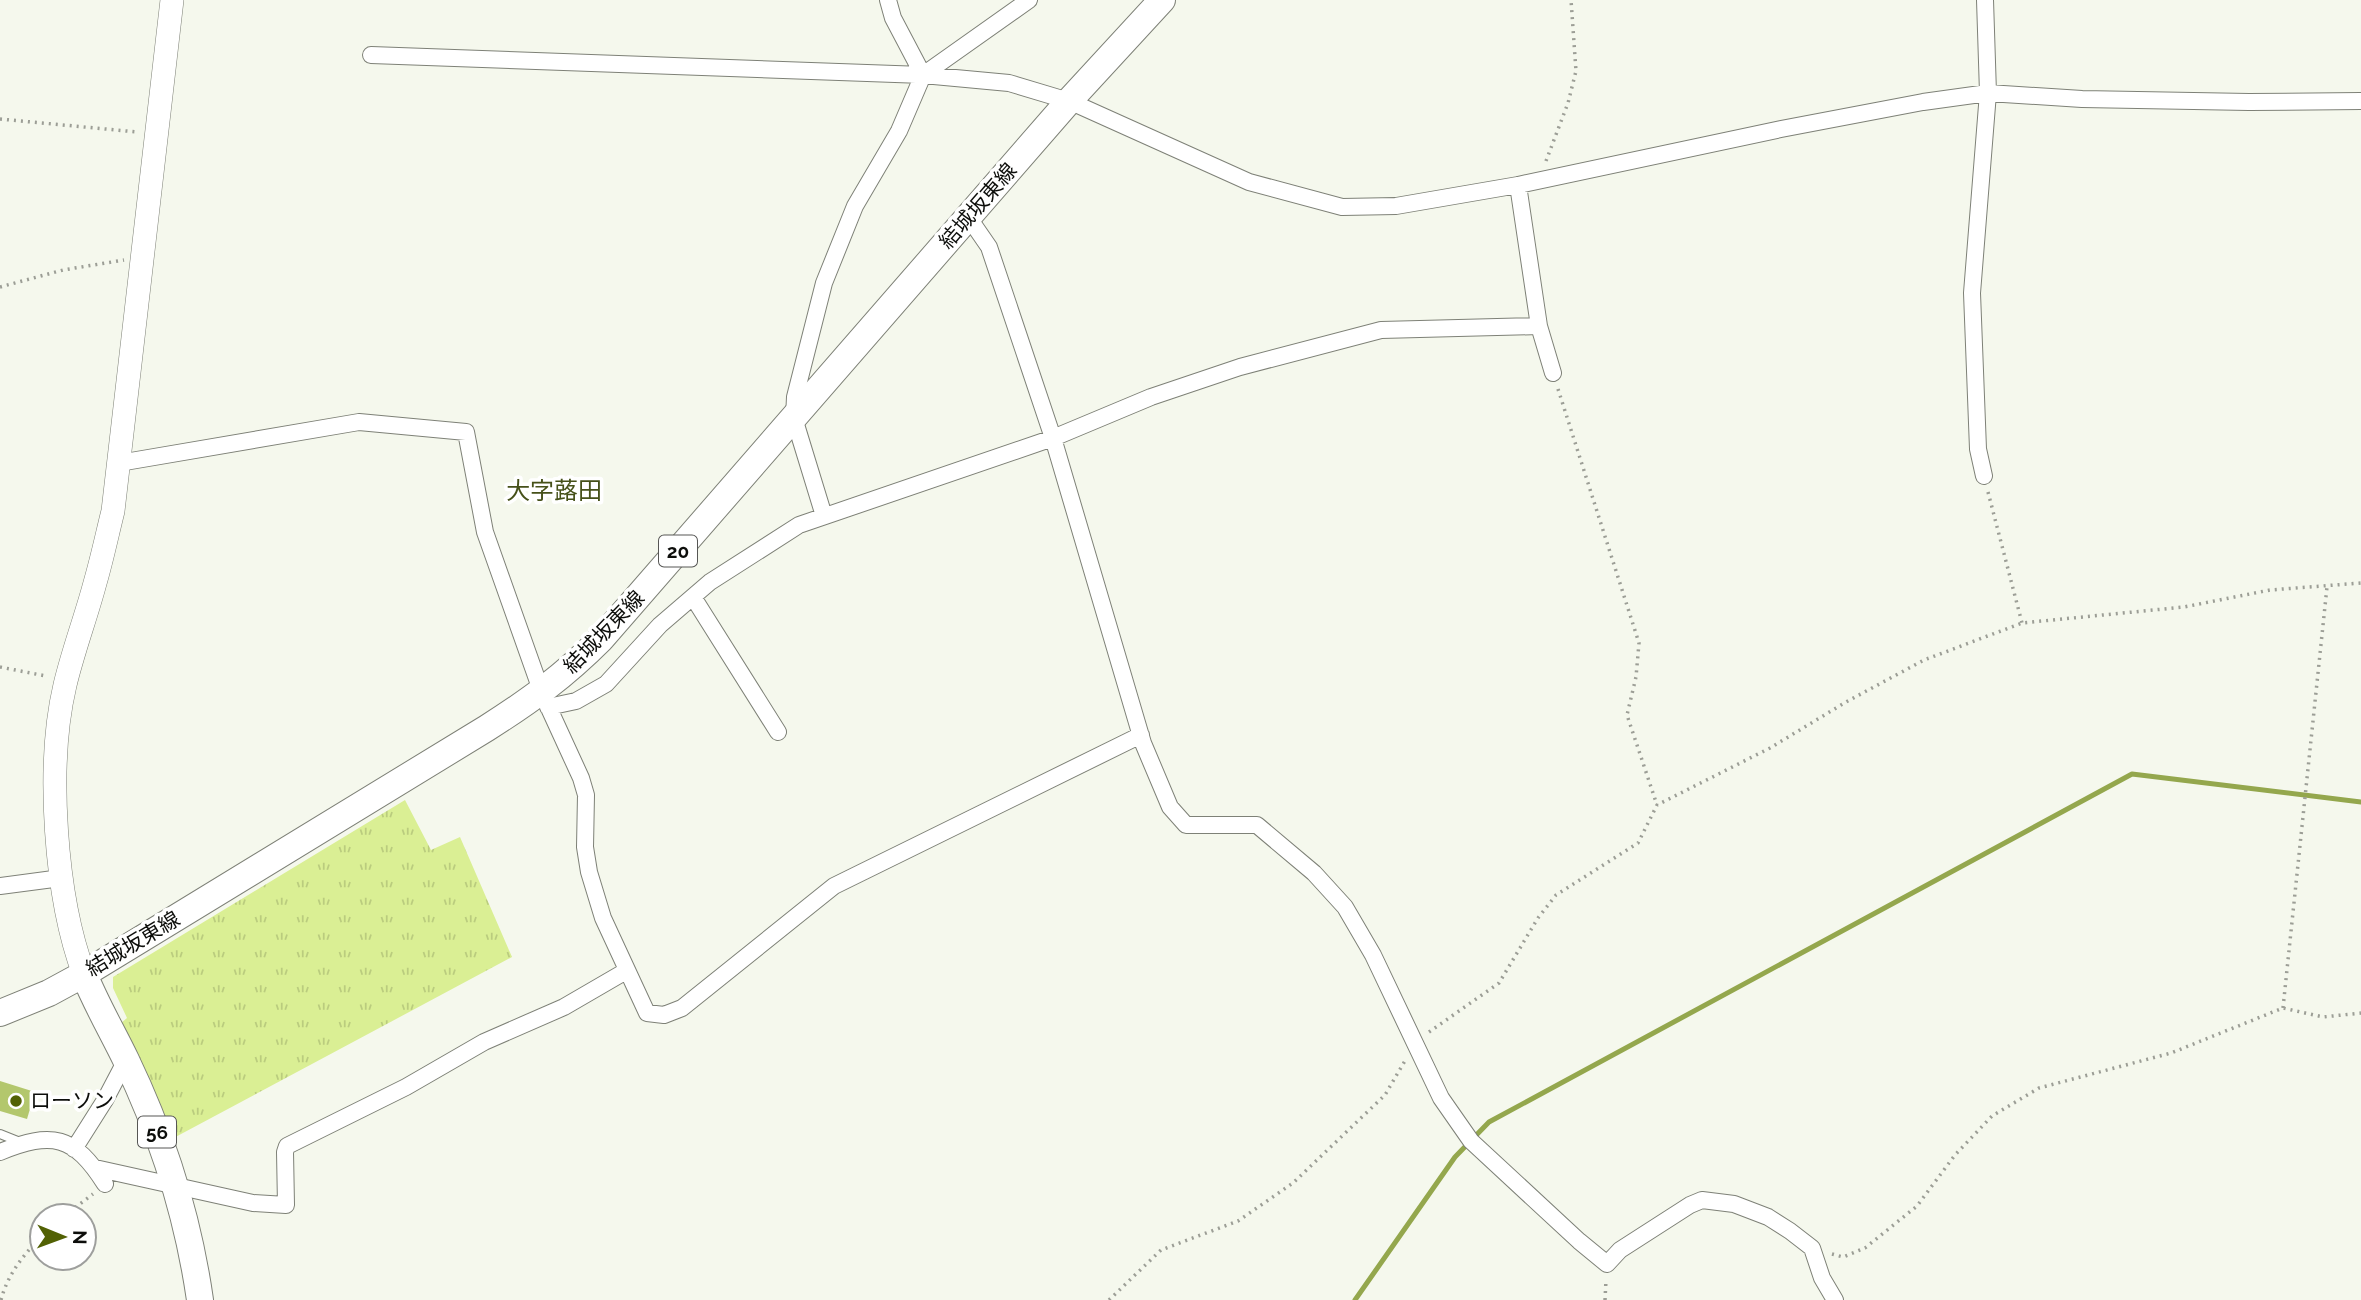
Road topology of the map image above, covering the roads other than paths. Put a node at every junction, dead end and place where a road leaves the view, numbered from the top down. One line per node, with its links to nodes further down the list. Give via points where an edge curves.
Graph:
1 (172, 0): 17 (street)
2 (888, 0): 7 (street)
3 (1029, 0): 7 (street)
4 (1162, 0): 9 (main road, 結城坂東線 / 20)
5 (1985, 0): 8 (street)
6 (371, 55): 7 (street)
7 (923, 75): 9 (street, via 1009,83); 15 (street, via 899,131 855,206 824,283 795,397)
8 (1988, 93): 10 (street); 11 (street, via 1923,102); 18 (street, via 1972,293 1978,449)
9 (1069, 101): 11 (street, via 1249,182 1342,207 1396,206); 12 (main road, 結城坂東線 / 20)
10 (2361, 102)
11 (1518, 185): 13 (street)
12 (969, 218): 15 (main road, 結城坂東線 / 20); 16 (street, via 989,247)
13 (1539, 326): 14 (street); 16 (street, via 1381,330 1240,367 1151,397)
14 (1553, 373)
15 (794, 418): 19 (street); 21 (main road, 結城坂東線 / 20)
16 (1053, 438): 19 (street); 23 (street)
17 (119, 463): 21 (street, via 359,422 466,432 485,532); 24 (street, via 113,511 66,681 57,735)
18 (1984, 476)
19 (824, 516): 20 (street, via 799,525)
20 (693, 597): 21 (street, via 660,625 606,684 576,701); 22 (street)
21 (545, 700): 26 (street, via 581,778 586,795 589,873); 27 (main road, 結城坂東線 / 20)
22 (778, 732)
23 (1141, 735): 26 (street, via 834,886 682,1008 664,1015 647,1013); 38 (street, via 1170,807 1186,825 1257,825 1314,873 1345,907 1441,1098 1471,1141 1607,1264 1620,1250 1690,1205 1702,1200 1734,1204 1768,1217 1812,1248)
24 (61, 878): 25 (street); 27 (street, via 71,936)
25 (0, 886)
26 (626, 971): 36 (street, via 564,1007 484,1042 287,1146 286,1205 253,1203)
27 (84, 974): 28 (main road, 結城坂東線 / 20); 29 (main road, 56)
28 (0, 1013)
29 (126, 1060): 32 (street); 36 (main road, 56)
30 (0, 1135): 31 (lane)
31 (23, 1143): 32 (street, via 63,1141); 33 (street)
32 (74, 1149): 34 (street)
33 (0, 1152)
34 (95, 1168): 35 (street); 36 (street)
35 (105, 1184)
36 (176, 1185): 37 (main road, 56, via 194,1252)
37 (200, 1300)
38 (1835, 1300)

